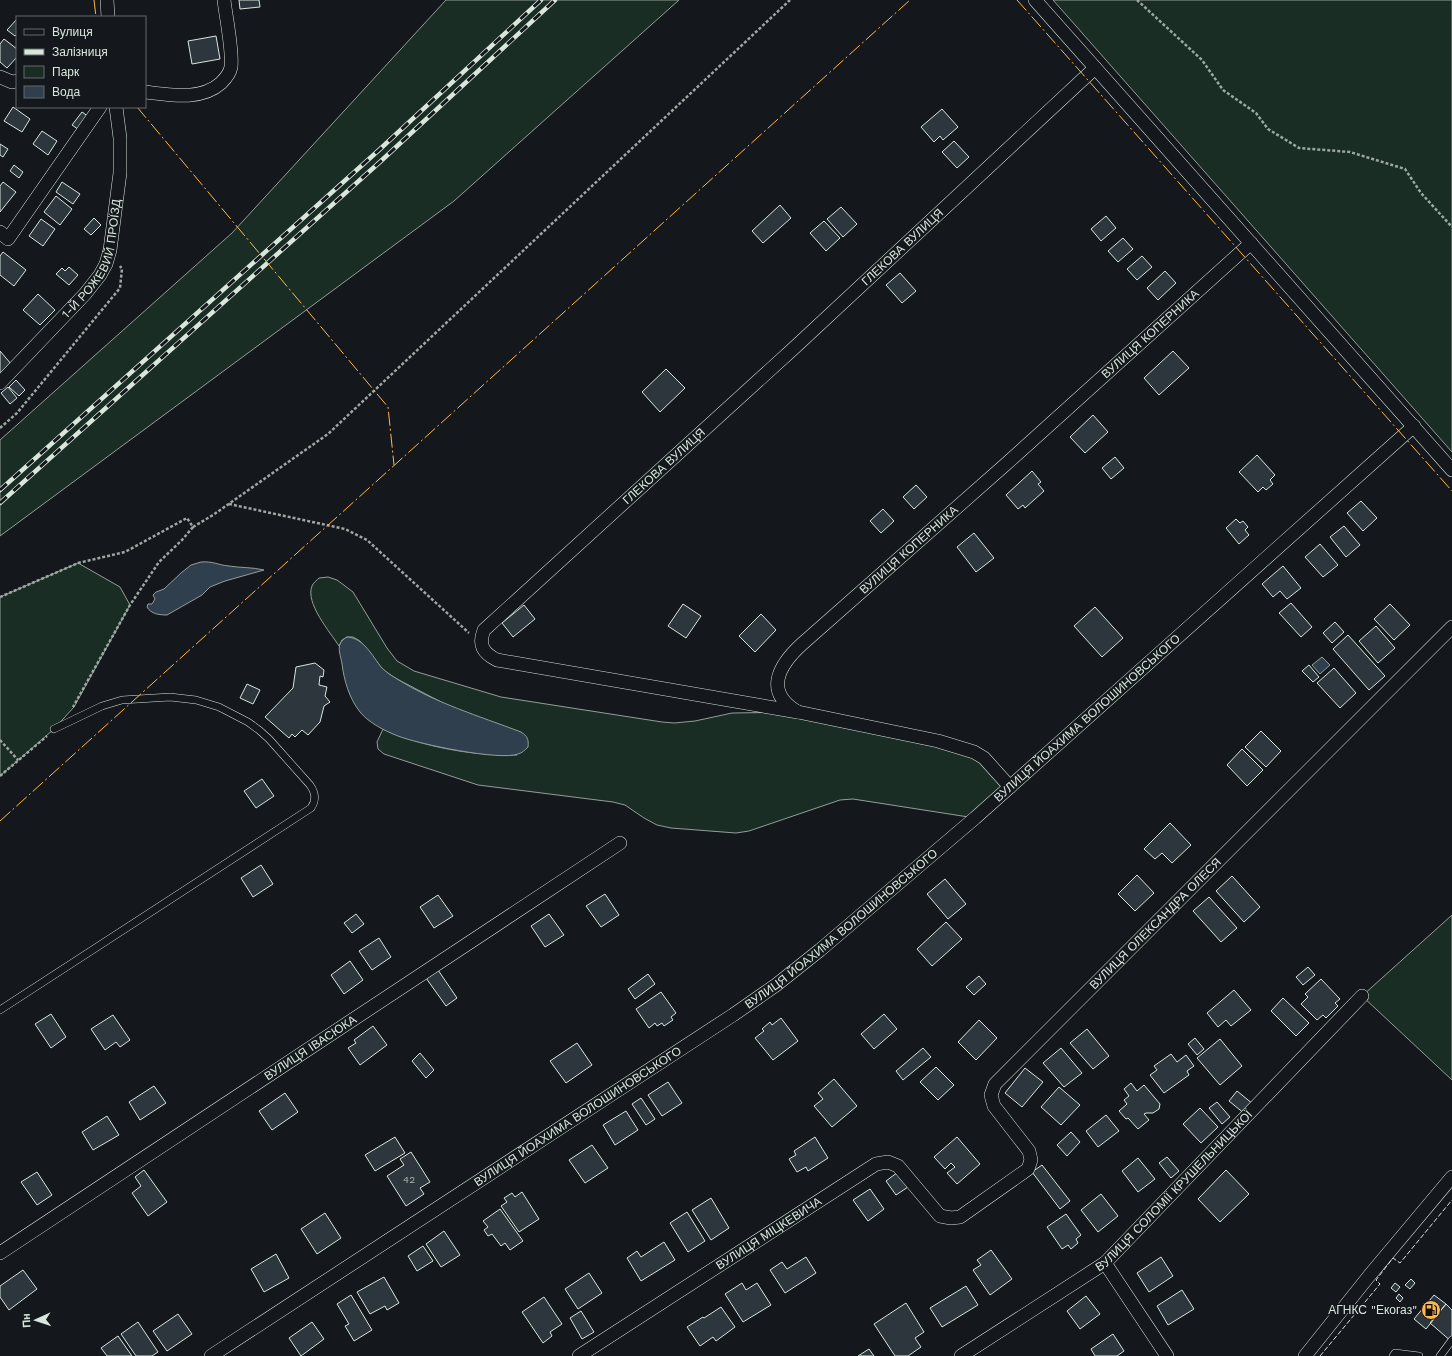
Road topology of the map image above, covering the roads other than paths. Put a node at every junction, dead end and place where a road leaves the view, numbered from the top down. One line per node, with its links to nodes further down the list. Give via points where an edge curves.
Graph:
1 (107, 0): 4 (street)
2 (224, 0): 8 (street, via 231,54 231,68 227,77 212,90 194,94)
3 (1035, 0): 5 (street)
4 (108, 16)
5 (1095, 68): 12 (street); 17 (street, ГЛЕКОВА ВУЛИЦЯ, via 794,348 484,630 481,638 484,650 497,660)
6 (0, 77): 7 (street)
7 (16, 81)
8 (146, 92)
9 (99, 108): 11 (street)
10 (116, 108): 13 (street, 1-Й РОЖЕВИЙ ПРОЇЗД, via 121,156 120,173 106,264 89,289)
11 (4, 235)
12 (1251, 243): 14 (street); 17 (street, ВУЛИЦЯ КОПЕРНИКА, via 790,655 781,668 778,688 785,703)
13 (0, 383)
14 (1414, 426): 15 (street); 19 (street, ВУЛИЦЯ ЙОАХИМА ВОЛОШИНОВСЬКОГО)
15 (1452, 470)
16 (1452, 627): 24 (street, ВУЛИЦЯ ОЛЕКСАНДРА ОЛЕСЯ, via 995,1084 991,1095 994,1106 1029,1151 1031,1160 1028,1169 960,1218)
17 (798, 712): 19 (street, ВУЛИЦЯ КОПЕРНИКА, via 938,740 974,752 984,758)
18 (54, 729): 22 (lane, via 102,706 122,700 178,697 205,702 248,722 270,739 310,785 315,800 311,808)
19 (1010, 787): 28 (street, ВУЛИЦЯ ЙОАХИМА ВОЛОШИНОВСЬКОГО, via 776,985)
20 (620, 843): 25 (street, ВУЛИЦЯ ІВАСЮКА)
21 (1362, 996): 26 (street, ВУЛИЦЯ СОЛОМІЇ КРУШЕЛЬНИЦЬКОЇ)
22 (0, 1010)
23 (1452, 1177): 32 (street)
24 (951, 1218): 29 (street, ВУЛИЦЯ МІЦКЕВИЧА, via 940,1216 898,1166 888,1162 876,1164)
25 (0, 1252)
26 (1105, 1263): 30 (street, ВУЛИЦЯ СОЛОМІЇ КРУШЕЛЬНИЦЬКОЇ); 31 (street)
27 (1452, 1340): 35 (lane)
28 (210, 1356)
29 (579, 1356)
30 (961, 1356)
31 (1167, 1356)
32 (1305, 1356)
33 (1393, 1356): 34 (lane, via 1395,1353)
34 (1419, 1356)
35 (1440, 1356)

